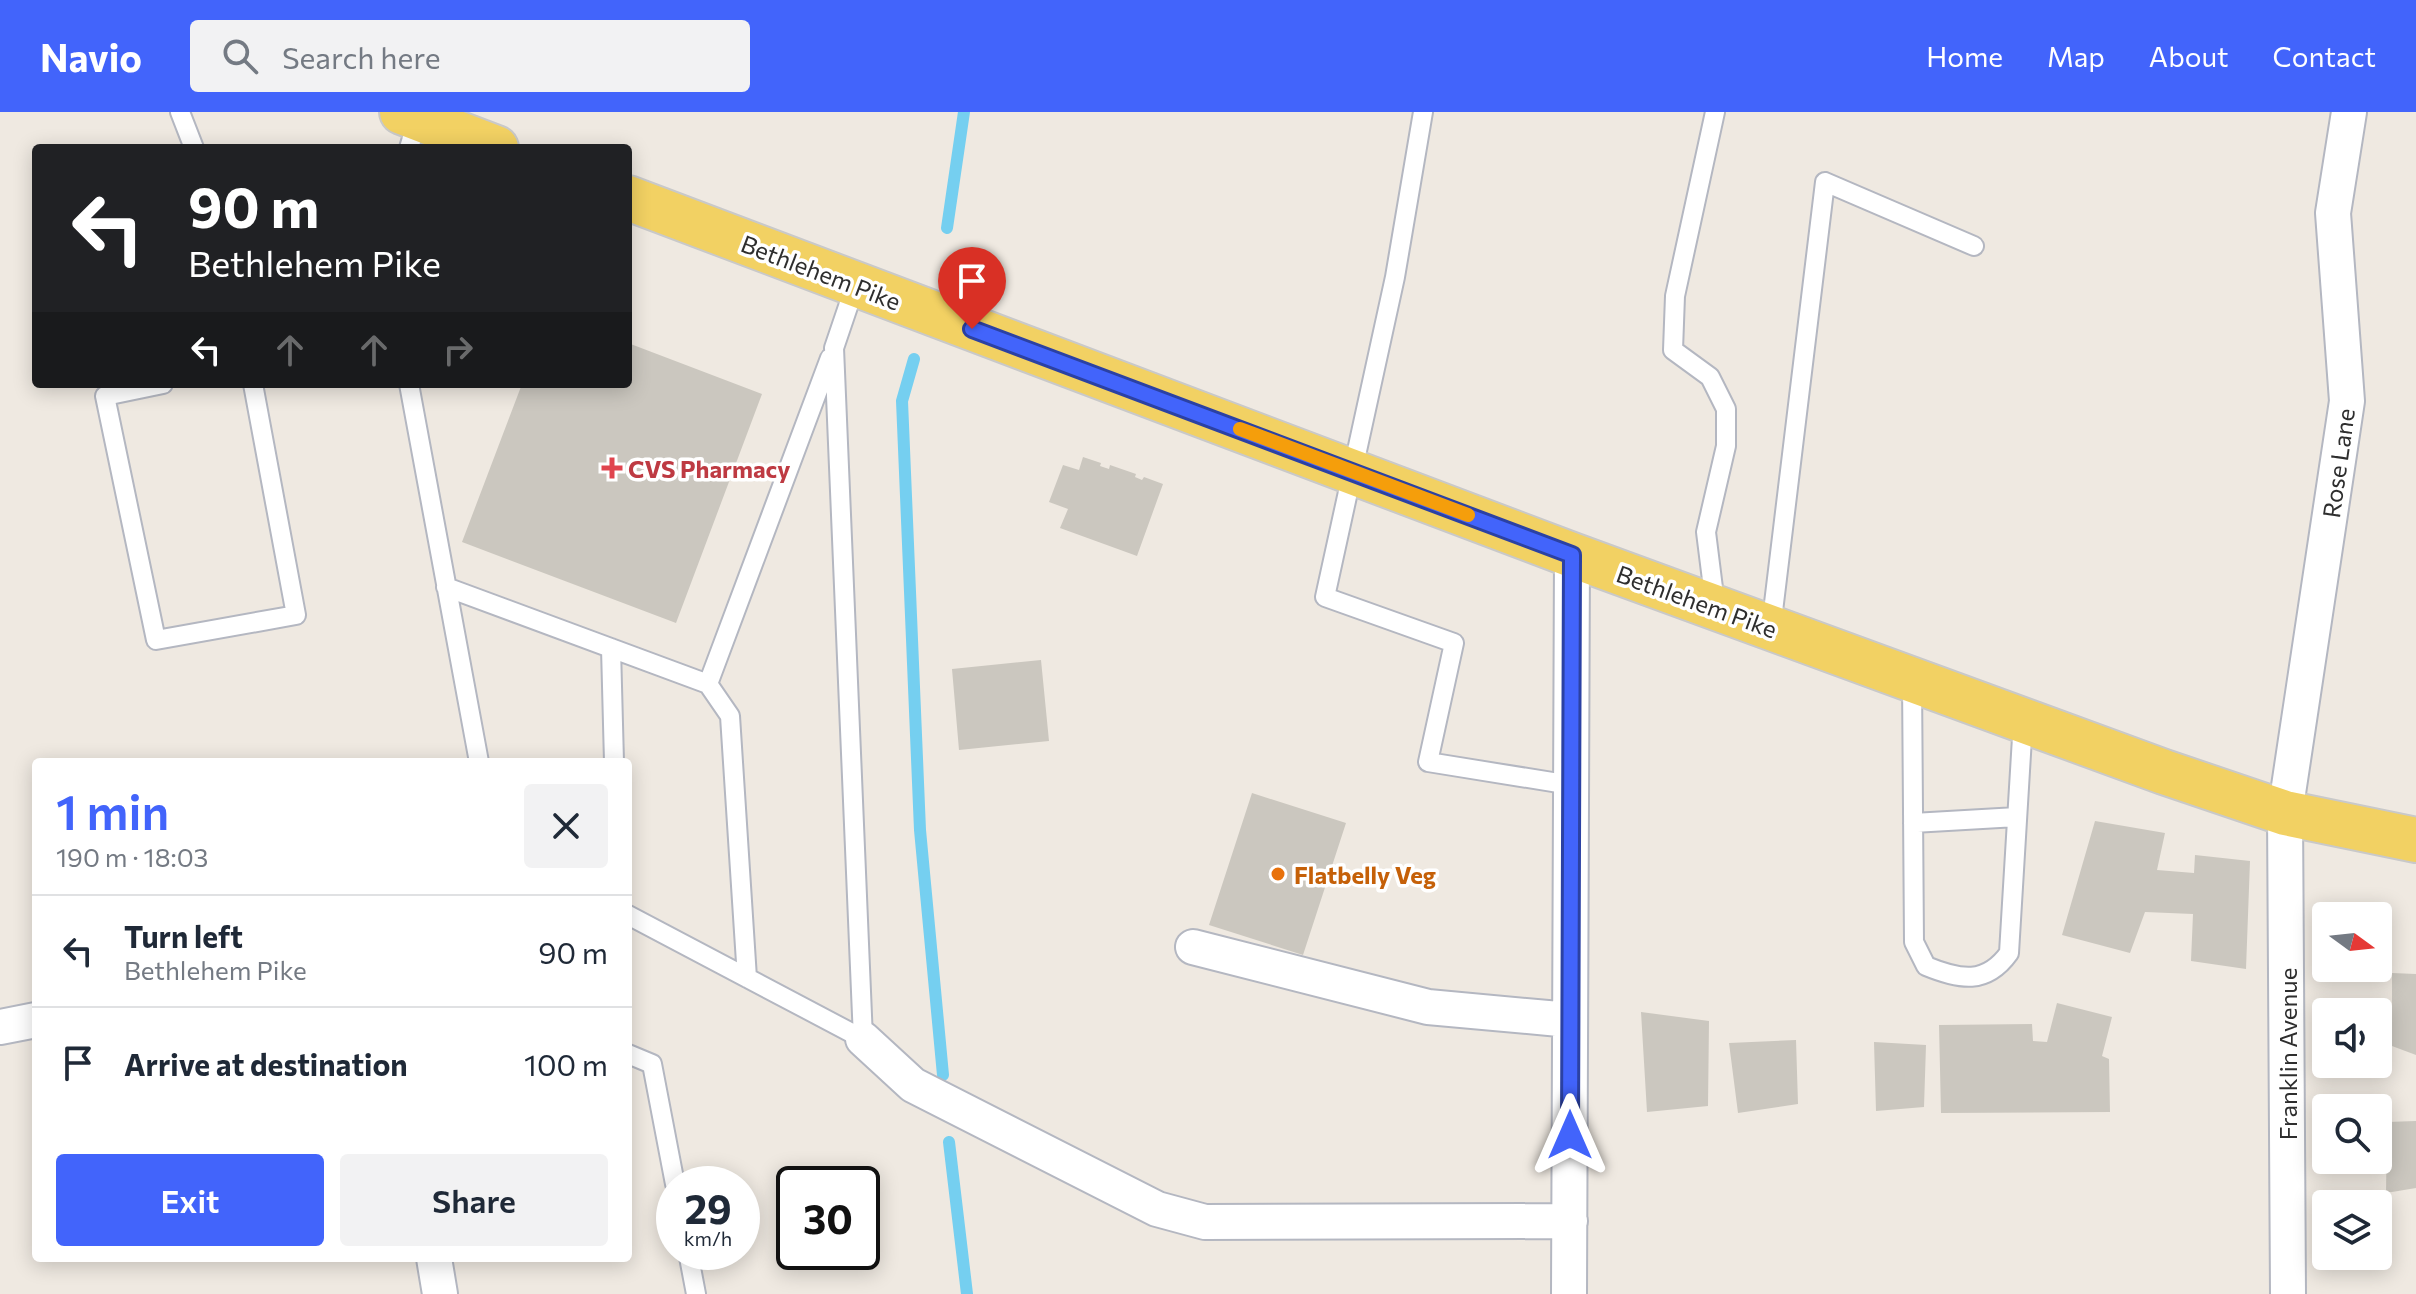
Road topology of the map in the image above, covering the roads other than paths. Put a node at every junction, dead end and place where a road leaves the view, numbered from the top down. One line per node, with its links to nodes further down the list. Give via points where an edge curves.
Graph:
1 (180, 112): 6 (lane)
2 (1423, 112): 15 (lane, via 1395,277)
3 (1715, 112): 18 (lane, via 1675,296 1673,350 1710,377 1726,409 1726,446 1706,532)
4 (2349, 112): 27 (street, Rose Lane, via 2333,213 2347,401)
5 (409, 126): 7 (main road)
6 (192, 144)
7 (480, 144)
8 (632, 200): 10 (main road, Bethlehem Pike)
9 (1974, 246): 19 (lane, via 1825,182)
10 (855, 286): 11 (lane); 15 (main road, Bethlehem Pike)
11 (834, 348): 22 (lane); 37 (lane)
12 (144, 388): 13 (lane, via 105,396 156,640 296,615)
13 (254, 388)
14 (410, 388): 17 (lane)
15 (1351, 470): 16 (main road, Bethlehem Pike); 26 (lane, via 1325,597 1454,643 1428,762)
16 (1572, 555): 18 (main road, Bethlehem Pike); 26 (street)
17 (446, 587): 20 (lane); 24 (lane)
18 (1715, 607): 19 (main road, Bethlehem Pike)
19 (1771, 628): 21 (main road, Bethlehem Pike)
20 (611, 648): 22 (lane); 25 (lane)
21 (1912, 680): 23 (main road, Bethlehem Pike); 29 (lane)
22 (708, 684): 33 (lane, via 730,716)
23 (2023, 720): 27 (main road, Bethlehem Pike); 28 (lane)
24 (478, 758)
25 (614, 758)
26 (1571, 785): 34 (street)
27 (2285, 813): 30 (main road, Bethlehem Pike); 46 (street, Franklin Avenue)
28 (2017, 817): 29 (lane); 29 (lane, via 2009,953 1996,971 1979,976 1948,975 1926,966 1914,942)
29 (1913, 823)
30 (2416, 840)
31 (632, 917): 33 (lane)
32 (1193, 947): 34 (street, via 1428,1007)
33 (747, 978): 37 (lane)
34 (1570, 1020): 40 (street)
35 (32, 1021): 36 (street)
36 (0, 1027)
37 (863, 1039): 40 (street, via 913,1085 1157,1209 1205,1222)
38 (632, 1056): 39 (lane, via 652,1064)
39 (672, 1166)
40 (1570, 1221): 45 (street)
41 (435, 1262): 43 (street)
42 (691, 1270): 44 (lane)
43 (440, 1294)
44 (696, 1294)
45 (1569, 1294)
46 (2288, 1294)

